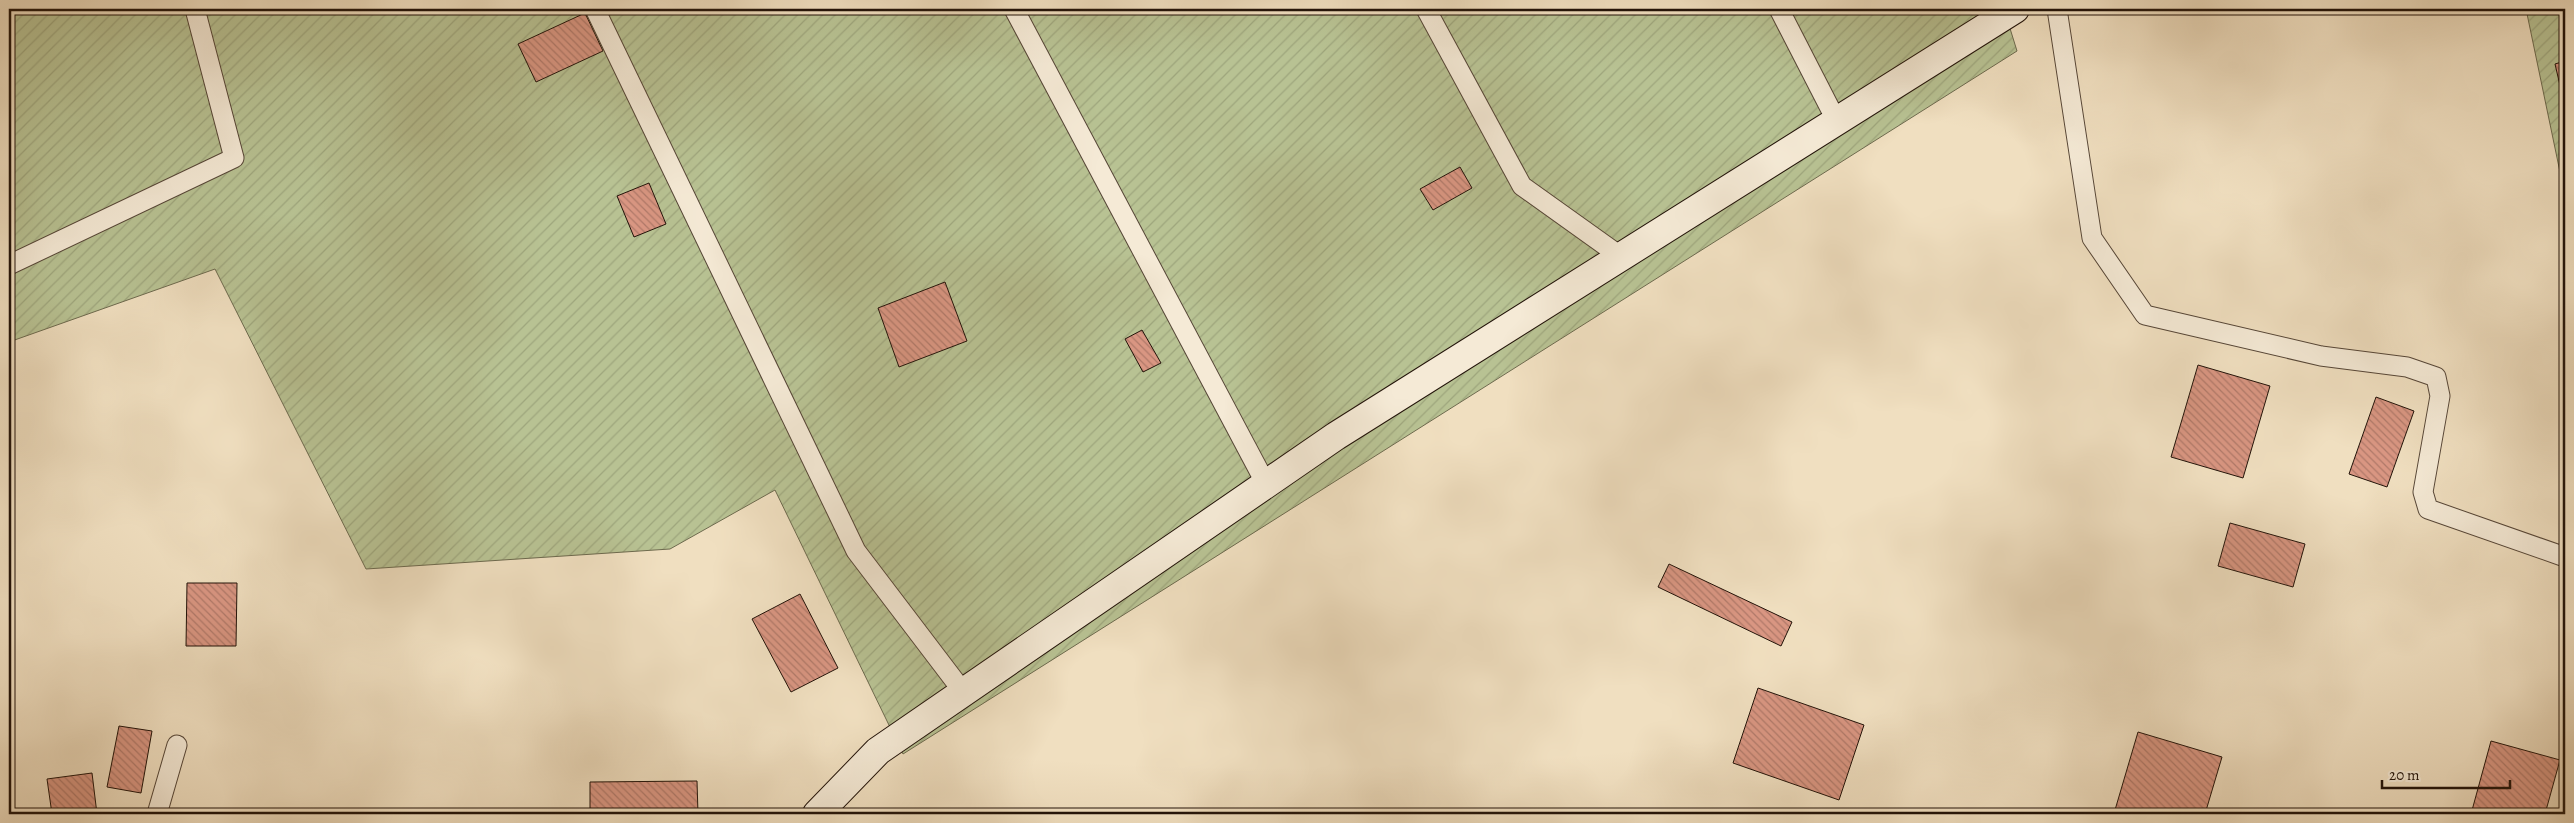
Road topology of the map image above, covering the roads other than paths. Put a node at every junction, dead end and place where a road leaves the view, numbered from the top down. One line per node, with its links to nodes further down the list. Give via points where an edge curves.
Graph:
1 (195, 9): 10 (lane, via 234,158)
2 (594, 9): 13 (lane, via 856,551)
3 (1014, 9): 11 (lane)
4 (1426, 9): 9 (lane, via 1522,186)
5 (1779, 9): 8 (lane)
6 (2015, 9): 8 (street)
7 (2057, 9): 12 (lane, via 2092,238 2146,315 2321,356 2408,367 2436,377 2440,396 2423,492 2428,509)
8 (1836, 120): 9 (street)
9 (1620, 256): 11 (street)
10 (9, 264)
11 (1266, 484): 13 (street)
12 (2565, 557)
13 (964, 693): 16 (street, via 878,751)
14 (177, 745): 15 (lane)
15 (157, 814)
16 (817, 814)

